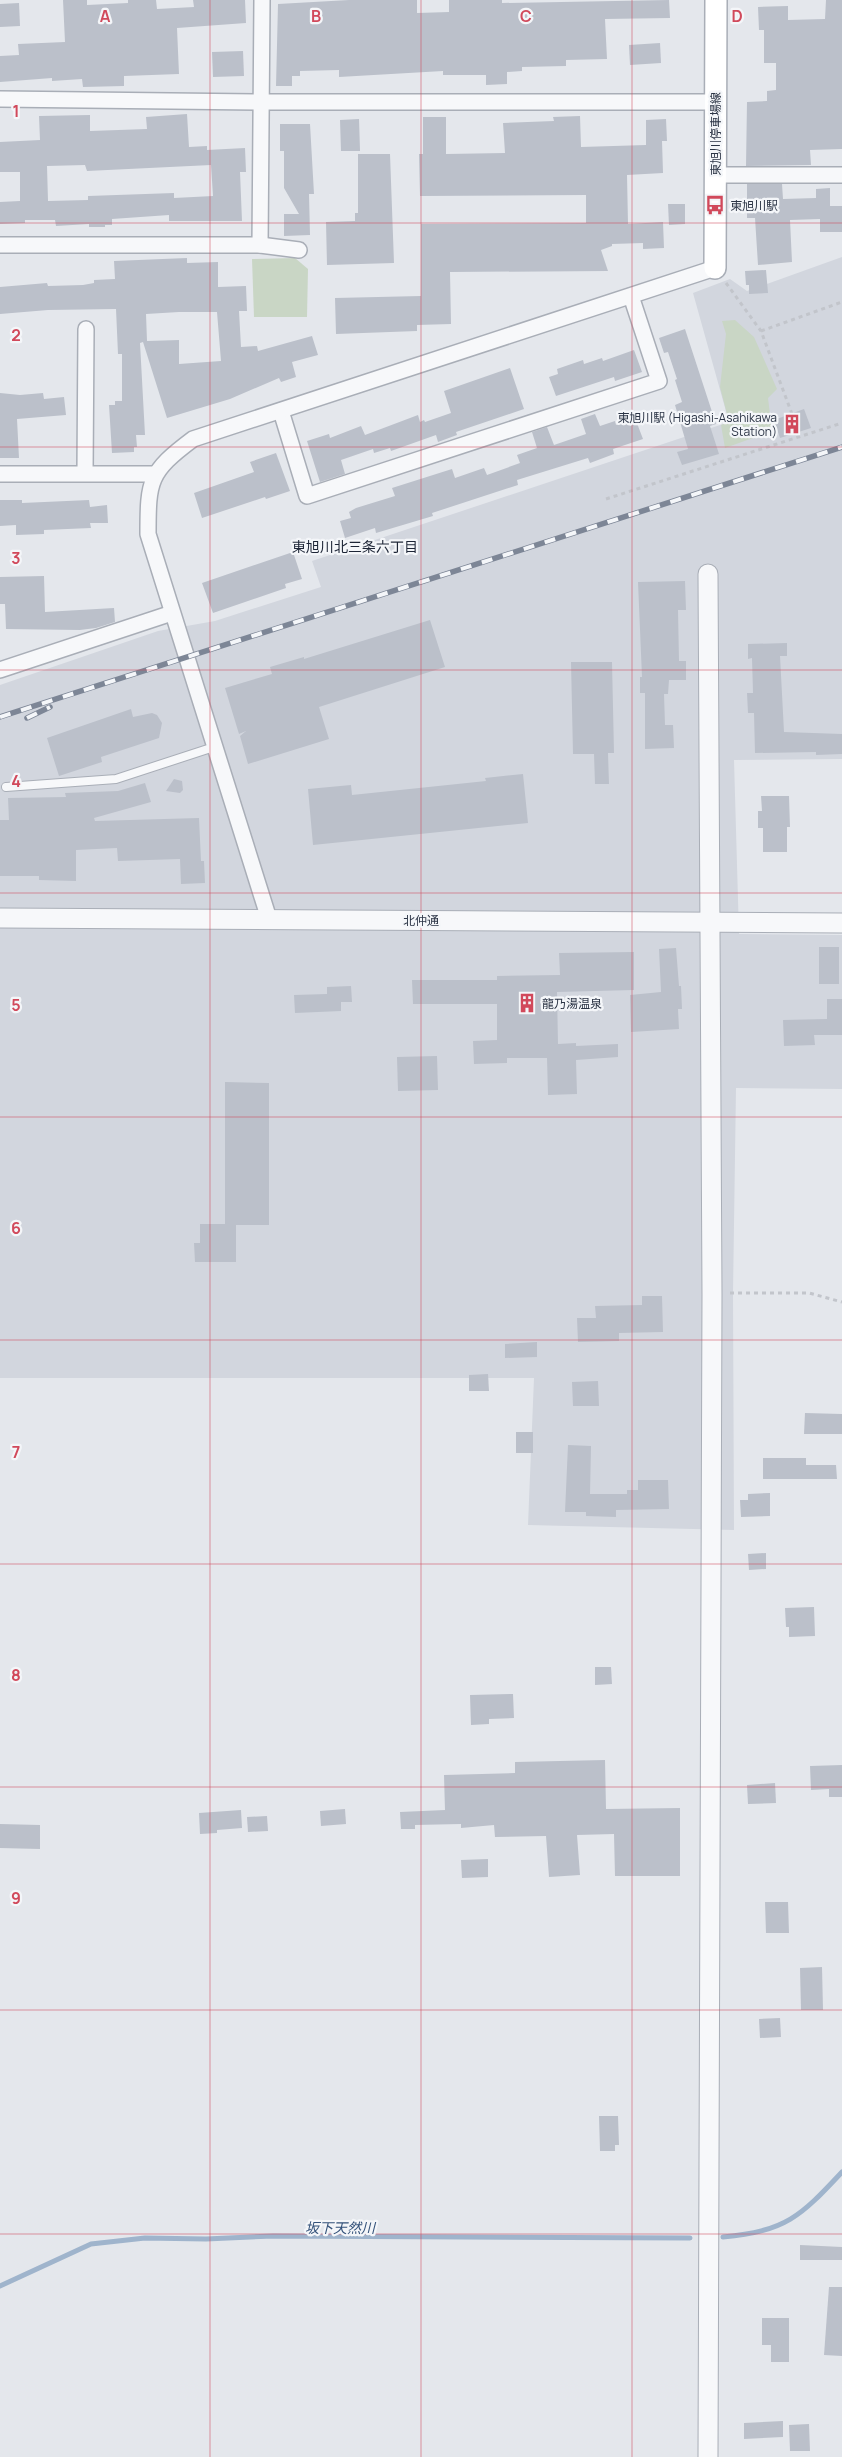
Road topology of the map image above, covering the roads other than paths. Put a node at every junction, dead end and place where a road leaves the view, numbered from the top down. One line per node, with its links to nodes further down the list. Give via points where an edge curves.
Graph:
1 (262, 0): 4 (street)
2 (716, 0): 5 (main road, 東旭川停車場線)
3 (0, 99): 4 (street)
4 (261, 102): 5 (street); 9 (street)
5 (715, 102): 6 (main road, 東旭川停車場線)
6 (715, 175): 7 (street); 11 (main road, 東旭川停車場線)
7 (842, 175)
8 (0, 245): 9 (street)
9 (260, 245): 10 (street)
10 (300, 250)
11 (715, 268): 12 (street)
12 (632, 296): 14 (street); 14 (street, via 658,381 307,496)
13 (86, 329): 15 (street)
14 (281, 411): 17 (street, via 192,440 168,458)
15 (85, 473): 16 (street); 17 (street)
16 (0, 474)
17 (154, 474): 19 (street, via 148,499 148,534)
18 (708, 574): 25 (street)
19 (172, 613): 20 (street); 21 (street)
20 (0, 670)
21 (216, 746): 22 (lane, via 116,779); 24 (street)
22 (6, 787)
23 (0, 918): 24 (street, 北仲通)
24 (270, 919): 25 (street, 北仲通)
25 (710, 922): 26 (street, 北仲通); 27 (street)
26 (842, 923)
27 (708, 2457)

